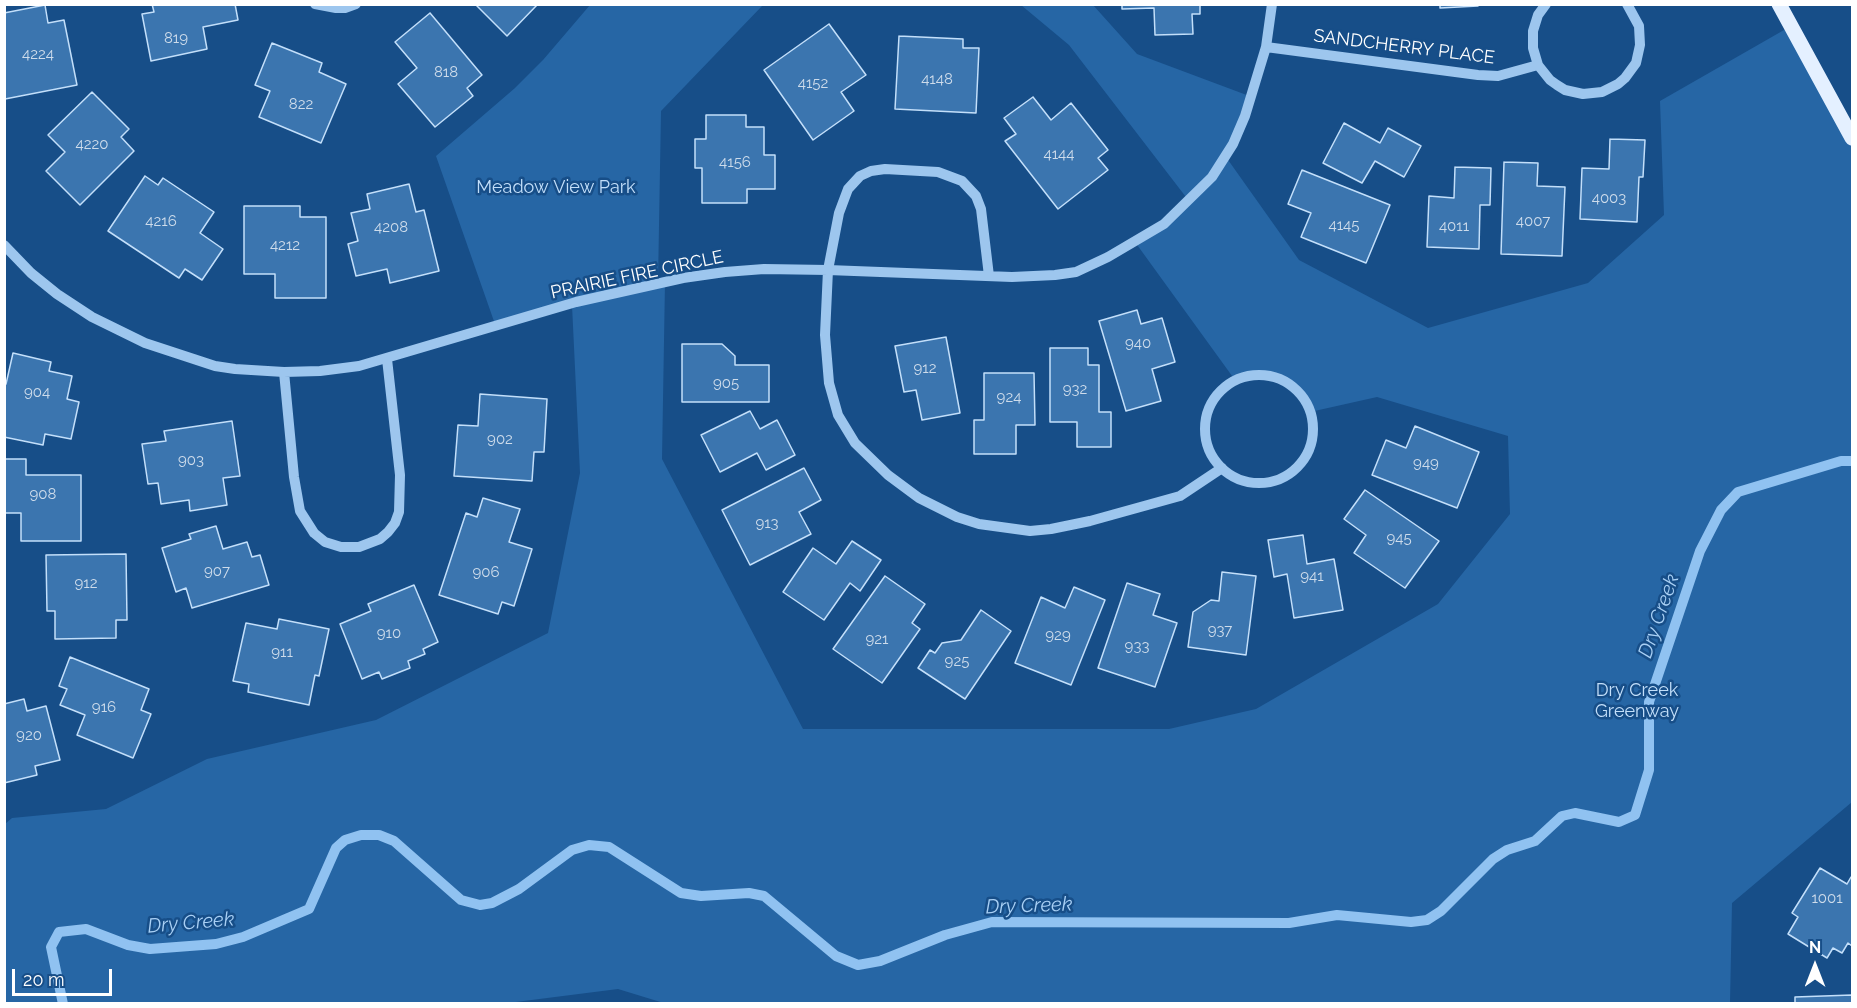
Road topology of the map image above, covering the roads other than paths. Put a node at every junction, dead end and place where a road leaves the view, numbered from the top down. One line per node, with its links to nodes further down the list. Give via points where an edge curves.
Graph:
1 (315, 4): 2 (street, via 336,8)
2 (357, 4)
3 (1272, 4): 7 (street, PRAIRIE FIRE CIRCLE)
4 (1546, 4): 8 (street, via 1533,32)
5 (1627, 4): 8 (street, via 1639,26 1640,45 1636,63 1618,84 1602,92 1574,93 1550,80)
6 (1779, 4): 9 (main road)
7 (1266, 47): 8 (street, SANDCHERRY PLACE, via 1478,75 1498,76); 12 (street, PRAIRIE FIRE CIRCLE, via 1233,144 1203,188 1164,224 1076,272 1055,276)
8 (1538, 65)
9 (1852, 138)
10 (5, 247): 14 (street, PRAIRIE FIRE CIRCLE, via 57,294 92,317 146,343 215,366)
11 (828, 270): 12 (street, PRAIRIE FIRE CIRCLE); 12 (street, via 838,213 852,183 871,171 902,168 946,173 972,191 983,217); 13 (street, PRAIRIE FIRE CIRCLE, via 764,269 683,278 576,302); 15 (street, via 827,366 838,415 855,443 877,466 939,509 999,528 1051,529 1180,496)
12 (989, 276)
13 (387, 358): 14 (street, PRAIRIE FIRE CIRCLE, via 331,370); 14 (street, via 400,475 399,512 395,524 380,539 359,547 325,542 314,533 300,510)
14 (284, 372)
15 (1222, 468): 15 (street, via 1255,483 1282,477 1297,467 1311,443 1313,425 1299,392 1285,381 1260,375 1243,377 1221,390 1207,412 1204,429 1207,446)

